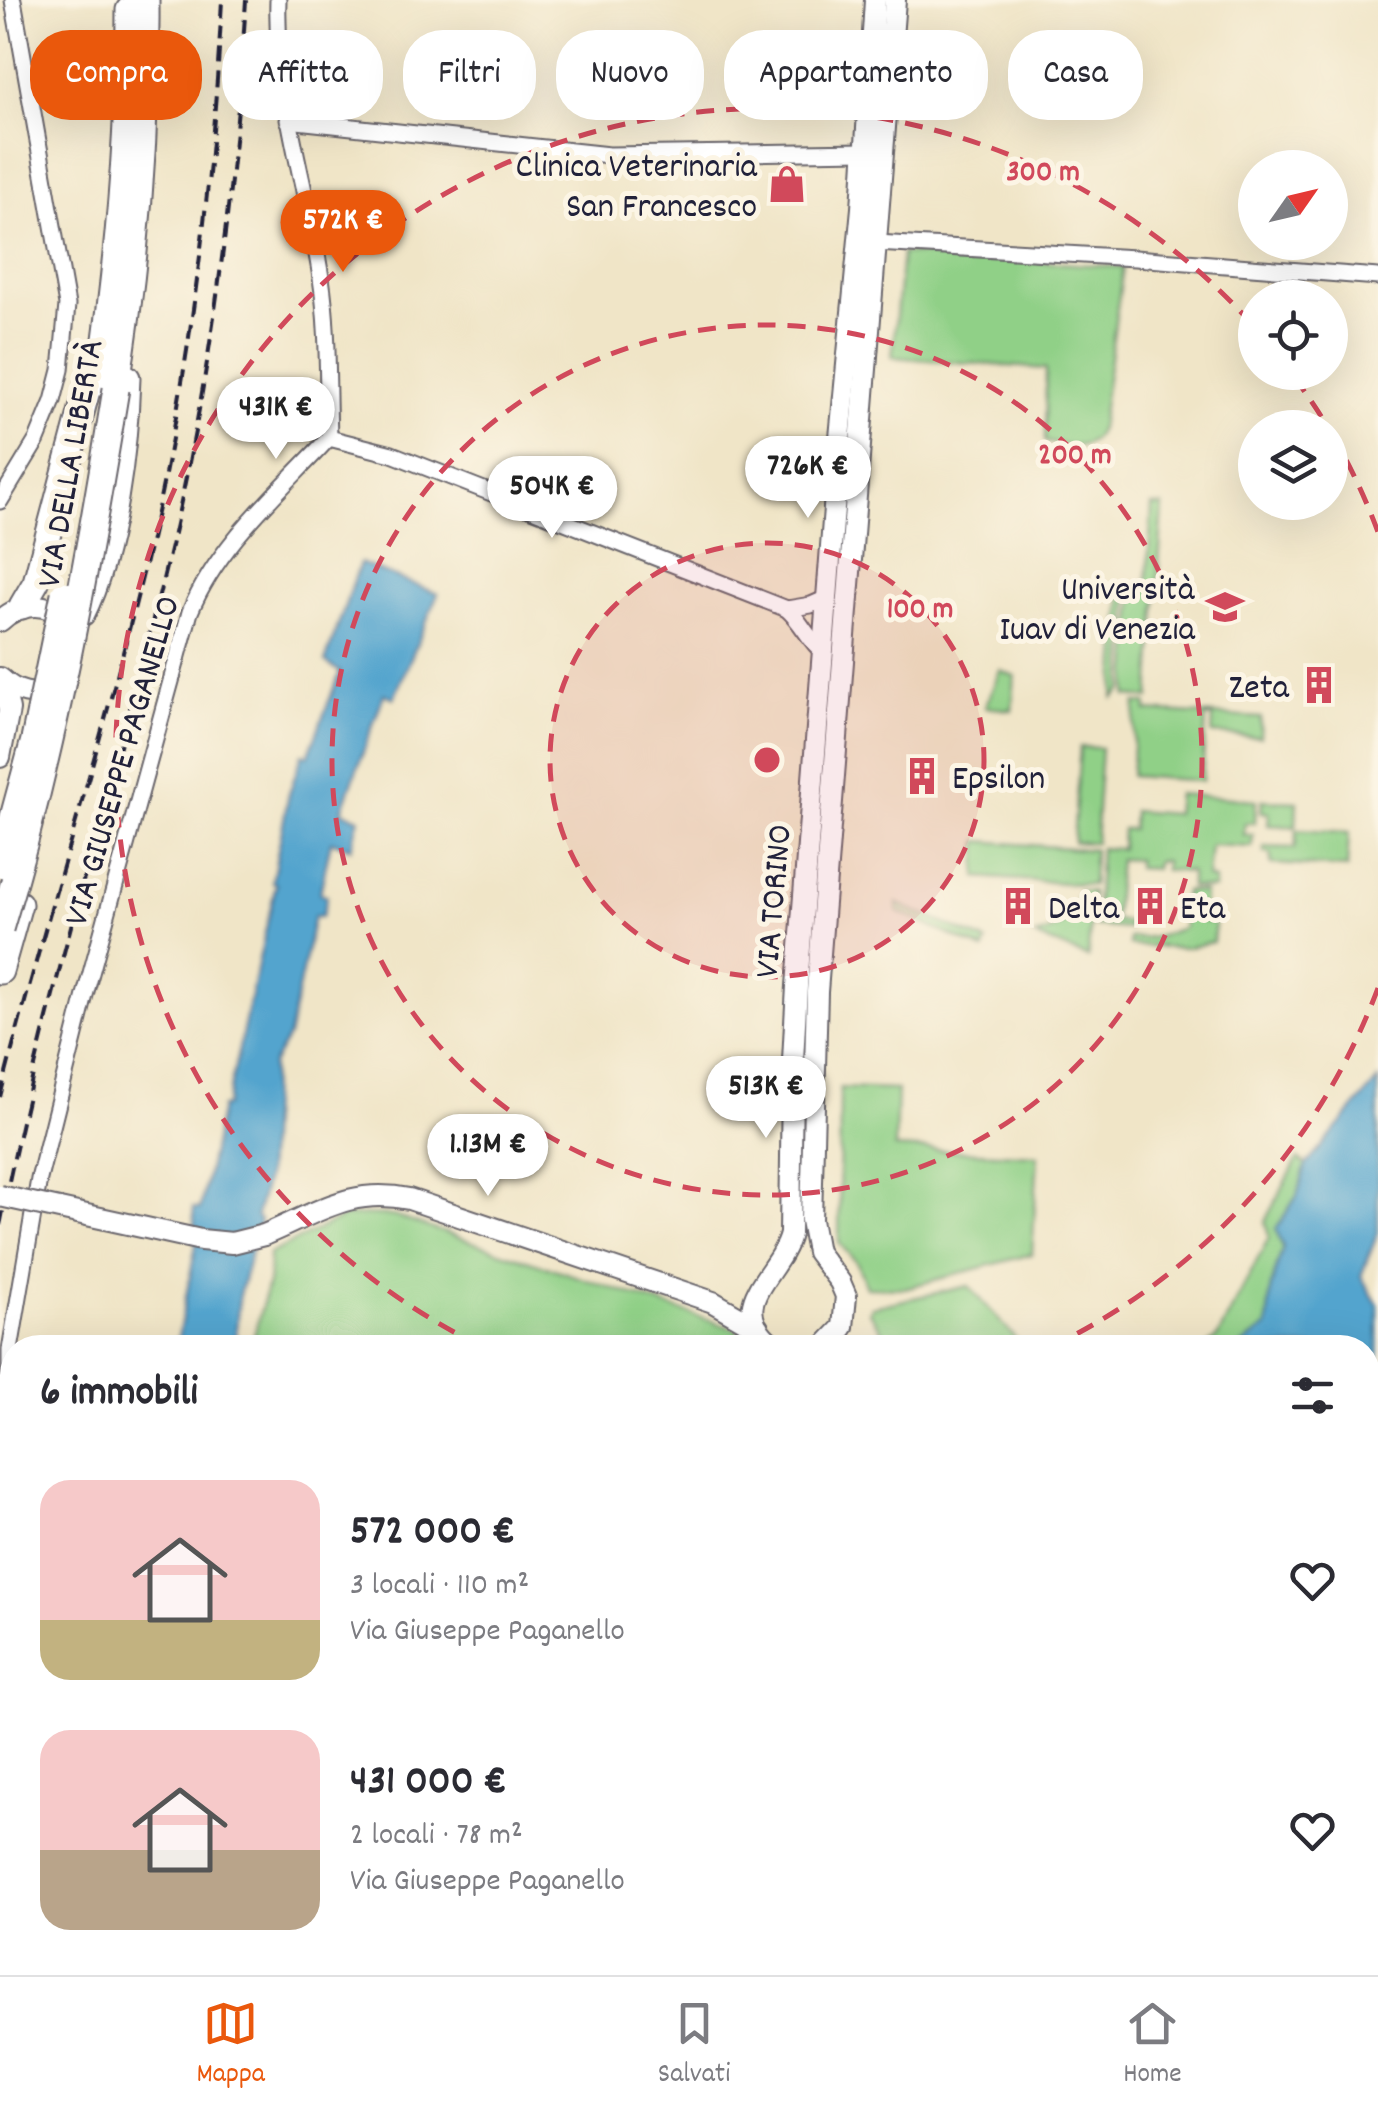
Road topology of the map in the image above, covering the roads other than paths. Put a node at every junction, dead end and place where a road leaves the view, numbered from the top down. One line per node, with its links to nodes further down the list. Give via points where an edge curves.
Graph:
1 (13, 0): 15 (street, via 67,305 53,401)
2 (129, 0): 12 (highway, VIA DELLA LIBERTÀ)
3 (146, 0): 12 (highway, VIA DELLA LIBERTÀ, via 145,130)
4 (278, 0): 7 (street)
5 (875, 0): 9 (street, VIA TORINO)
6 (895, 0): 10 (street, VIA TORINO)
7 (279, 30)
8 (288, 120): 9 (street, via 609,155); 14 (street, via 321,279)
9 (866, 150): 16 (street, VIA TORINO)
10 (876, 243): 11 (street); 31 (street, VIA TORINO, via 816,992 811,1220)
11 (1378, 277)
12 (119, 315): 13 (highway, VIA DELLA LIBERTÀ); 18 (highway, via 36,582); 19 (highway, via 126,403 114,496)
13 (108, 388): 26 (highway, VIA DELLA LIBERTÀ, bridge, via 34,740); 27 (highway, VIA DELLA LIBERTÀ, bridge, via 64,686)
14 (330, 438): 17 (street, via 392,454); 35 (street, VIA GIUSEPPE PAGANELLO, via 225,548 190,612 84,995 39,1179)
15 (0, 501)
16 (827, 598): 17 (street); 20 (street, VIA TORINO)
17 (787, 609): 20 (street)
18 (7, 615): 19 (street, via 50,608)
19 (77, 637): 22 (street, via 77,662)
20 (824, 653): 30 (street, VIA TORINO, via 794,1028 792,1217)
21 (2, 680): 23 (street); 24 (street)
22 (64, 683): 23 (street); 28 (highway, via 58,743)
23 (37, 694): 24 (street)
24 (7, 727): 25 (street)
25 (0, 757)
26 (0, 865)
27 (0, 929)
28 (0, 971)
29 (0, 1196): 33 (street, bridge, via 232,1242 337,1202 386,1194)
30 (776, 1266): 31 (street, via 804,1260); 32 (street, VIA TORINO)
31 (826, 1268): 37 (street, VIA TORINO, via 840,1282 847,1311)
32 (758, 1285): 33 (street); 34 (street)
33 (714, 1302): 34 (street)
34 (758, 1328): 36 (street)
35 (13, 1335)
36 (765, 1335)
37 (838, 1335)

